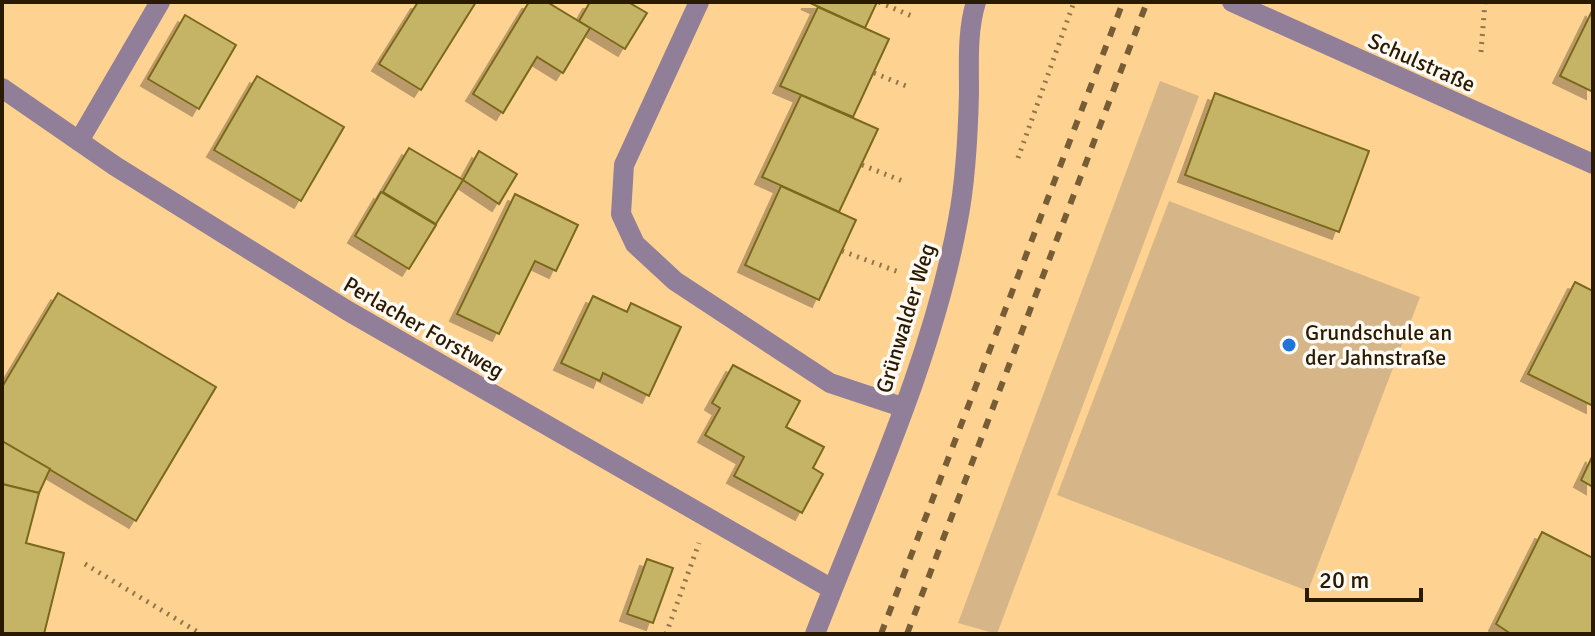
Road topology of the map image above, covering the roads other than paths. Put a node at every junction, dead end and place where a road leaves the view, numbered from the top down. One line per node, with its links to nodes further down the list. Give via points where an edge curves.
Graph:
1 (160, 2): 6 (street)
2 (699, 2): 8 (street, via 624,165 621,214 635,244 675,281 830,383)
3 (976, 2): 8 (street, Grünwalder Weg, via 959,217 945,281)
4 (1232, 2): 7 (street, Schulstraße)
5 (2, 88): 6 (street, Perlacher Forstweg)
6 (79, 141): 9 (street, Perlacher Forstweg, via 348,311)
7 (1593, 164)
8 (902, 407): 9 (street, Grünwalder Weg)
9 (832, 589): 10 (street, Grünwalder Weg)
10 (815, 634)

